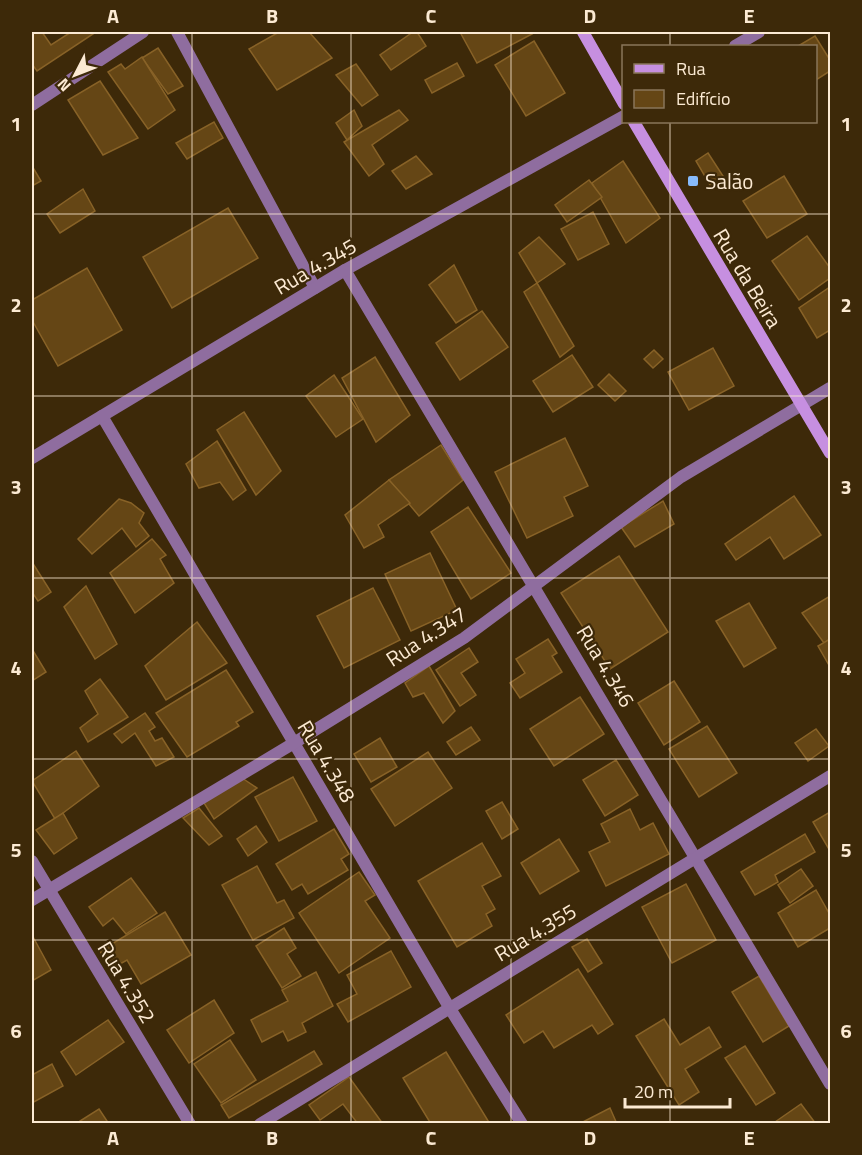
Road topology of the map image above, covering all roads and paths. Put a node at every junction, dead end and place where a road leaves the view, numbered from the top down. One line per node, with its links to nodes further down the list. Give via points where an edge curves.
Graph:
1 (143, 32): 7 (street)
2 (177, 32): 11 (street)
3 (583, 32): 6 (main road)
4 (759, 32): 5 (street)
5 (737, 45)
6 (622, 100)
7 (32, 105)
8 (622, 117): 10 (street, Rua 4.345)
9 (635, 123): 13 (main road, Rua da Beira)
10 (345, 270): 11 (street, Rua 4.345); 17 (street, Rua 4.346)
11 (315, 288): 14 (street, Rua 4.345)
12 (831, 388): 13 (street, Rua 4.347)
13 (802, 406): 16 (main road, Rua da Beira); 17 (street, Rua 4.347, via 681,477)
14 (102, 416): 15 (street, Rua 4.345); 18 (street, Rua 4.348)
15 (33, 452)
16 (831, 453)
17 (534, 584): 18 (street, Rua 4.347, via 464,638); 20 (street, Rua 4.346)
18 (294, 743): 22 (street, Rua 4.347); 24 (street, Rua 4.348)
19 (831, 776): 20 (street, Rua 4.355)
20 (697, 856): 24 (street, Rua 4.355); 25 (street, Rua 4.346)
21 (32, 861): 22 (street, Rua 4.352)
22 (49, 890): 23 (street, Rua 4.347); 26 (street, Rua 4.352)
23 (32, 900)
24 (449, 1007): 27 (street, Rua 4.355); 28 (street, Rua 4.348)
25 (831, 1084)
26 (190, 1124)
27 (260, 1124)
28 (522, 1124)

